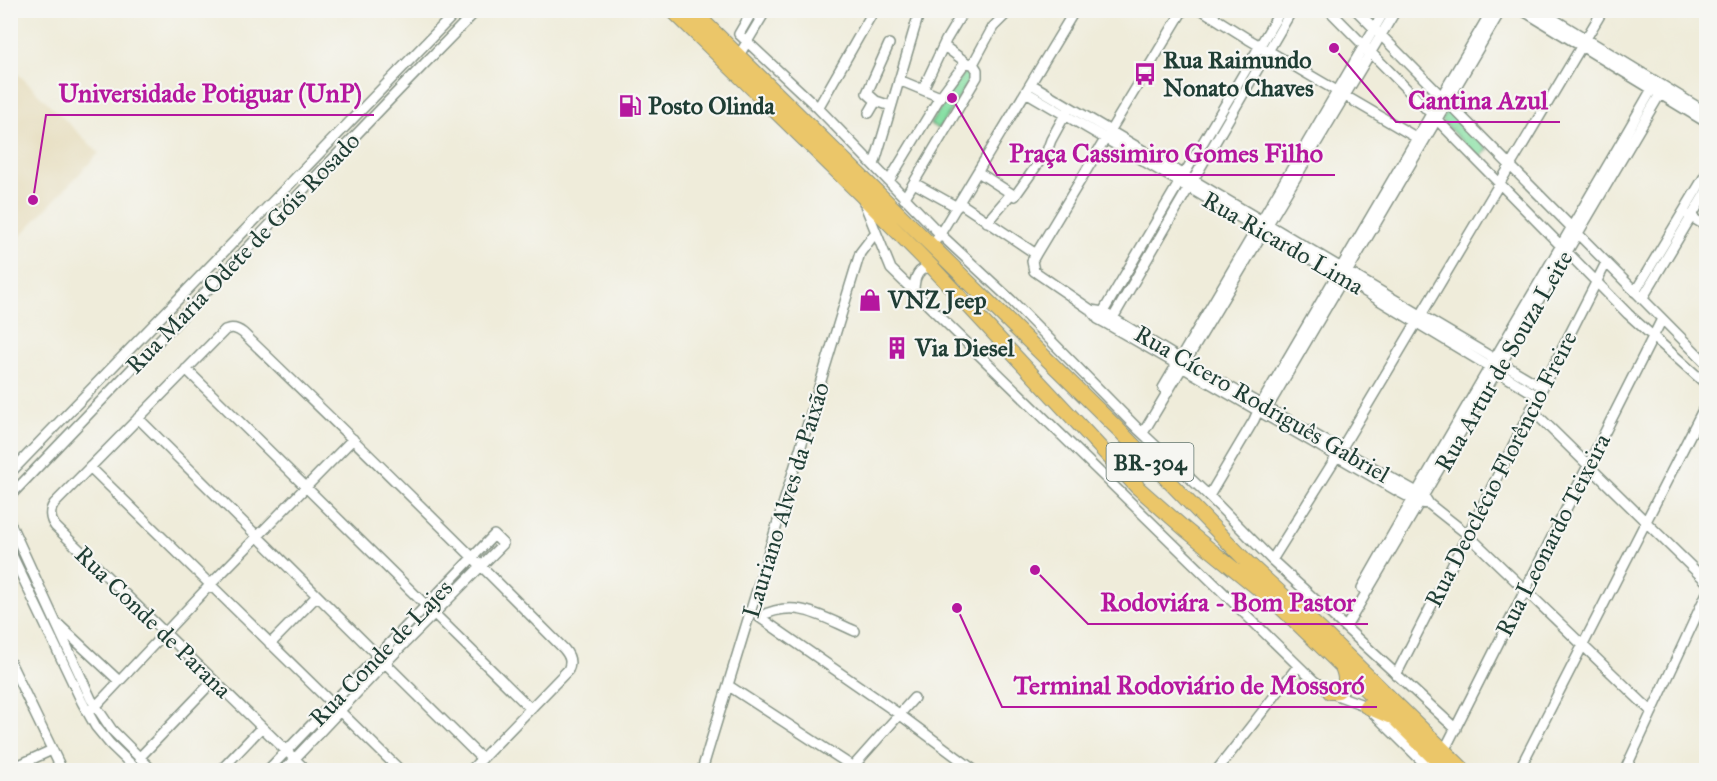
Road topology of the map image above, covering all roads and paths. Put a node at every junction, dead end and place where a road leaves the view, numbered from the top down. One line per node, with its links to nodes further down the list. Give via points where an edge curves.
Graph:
1 (458, 10): 35 (street, Rua Maria Odete de Góis Rosado)
2 (475, 10): 40 (street, Rua Maria Odete de Góis Rosado)
3 (672, 10): 66 (highway, BR-304)
4 (692, 10): 32 (highway, BR-304)
5 (753, 10): 26 (street, via 739,34)
6 (766, 10): 26 (street)
7 (920, 10): 33 (street)
8 (964, 10): 28 (street)
9 (1010, 10): 34 (street, via 993,27)
10 (1075, 10): 38 (street)
11 (1183, 10): 53 (street)
12 (1202, 10): 29 (street)
13 (1281, 10): 29 (street)
14 (1292, 10): 31 (street)
15 (1329, 10): 30 (street)
16 (1356, 10): 25 (street)
17 (1385, 10): 25 (street)
18 (1396, 10): 25 (street)
19 (1492, 10): 44 (street)
20 (1501, 10): 44 (street)
21 (1522, 10): 27 (street)
22 (1539, 10): 27 (street)
23 (1603, 10): 27 (street)
24 (872, 11): 47 (street)
25 (1378, 32): 30 (street); 44 (street)
26 (748, 42): 32 (street); 47 (street)
27 (1584, 43): 36 (street); 56 (street)
28 (944, 46): 34 (street); 39 (street)
29 (1259, 46): 31 (street); 59 (street)
30 (1367, 51): 42 (street); 51 (street)
31 (1269, 52): 42 (street); 62 (street)
32 (738, 57): 77 (highway, BR-304)
33 (905, 59): 37 (street); 45 (street, via 887,48 867,89)
34 (970, 64): 43 (street, via 960,69); 61 (street, via 977,70 977,77)
35 (403, 66): 40 (street, via 379,97 384,100); 109 (street, Rua Maria Odete de Góis Rosado)
36 (1640, 77): 41 (street); 49 (street)
37 (899, 80): 39 (street); 46 (street)
38 (1028, 88): 48 (street, Rua Ricardo Lima); 57 (street)
39 (923, 89): 43 (street)
40 (398, 91): 112 (street, Rua Maria Odete de Góis Rosado)
41 (1656, 92): 52 (street); 75 (street, Rua Artur de Souza Leite)
42 (1341, 94): 54 (street); 74 (street)
43 (940, 97): 60 (street)
44 (1444, 99): 51 (street); 56 (street)
45 (876, 101): 46 (street); 50 (street)
46 (891, 106): 55 (street)
47 (818, 108): 55 (street)
48 (1067, 111): 53 (street, Rua Ricardo Lima); 65 (street, via 1047,151 1015,196)
49 (1707, 112)
50 (869, 113)
51 (1433, 118): 54 (street); 63 (street); 82 (street)
52 (1707, 122)
53 (1108, 135): 59 (street, Rua Ricardo Lima); 79 (street)
54 (1417, 138): 82 (street)
55 (874, 165): 60 (street)
56 (1510, 166): 63 (street); 75 (street)
57 (978, 172): 65 (street); 68 (street)
58 (1707, 174): 69 (street)
59 (1181, 178): 62 (street, Rua Ricardo Lima); 86 (street)
60 (889, 181): 67 (street)
61 (914, 183): 67 (street); 68 (street)
62 (1191, 184): 74 (street, Rua Ricardo Lima); 89 (street)
63 (1499, 184): 78 (street); 87 (street)
64 (1707, 192): 69 (street)
65 (1011, 194): 72 (street)
66 (861, 195): 76 (street); 81 (highway, BR-304)
67 (904, 199): 77 (street)
68 (958, 205): 72 (street); 77 (street)
69 (1693, 205): 70 (street); 71 (street)
70 (1707, 213)
71 (1688, 214): 73 (street); 85 (street)
72 (987, 222): 79 (street)
73 (1707, 225)
74 (1262, 226): 82 (street, Rua Ricardo Lima); 91 (street)
75 (1575, 231): 78 (street, Rua Artur de Souza Leite); 80 (street)
76 (876, 232): 84 (street, via 891,269); 144 (street, Lauriano Alves da Paixão, via 860,253)
77 (936, 240): 101 (highway, BR-304); 102 (street, via 1020,308)
78 (1564, 250): 83 (street); 93 (street, Rua Artur de Souza Leite)
79 (1036, 254): 86 (street, Rua Cícero Rodriguês Gabriel, via 1032,261 1034,271)
80 (1606, 262): 83 (street, Rua Deoclécio Florêncio Freire); 85 (street)
81 (933, 268): 84 (street, via 921,270); 104 (highway, BR-304)
82 (1342, 273): 87 (street, Rua Ricardo Lima); 99 (street)
83 (1596, 282): 90 (street); 96 (street, Rua Deoclécio Florêncio Freire)
84 (914, 291): 139 (street)
85 (1639, 296): 88 (street)
86 (1100, 315): 89 (street, Rua Cícero Rodriguês Gabriel)
87 (1419, 319): 93 (street, Rua Ricardo Lima); 105 (street)
88 (1662, 319): 90 (street, Rua Leonardo Teixeira); 92 (street)
89 (1111, 322): 91 (street, Rua Cícero Rodriguês Gabriel)
90 (1653, 336): 95 (street); 106 (street, Rua Leonardo Teixeira)
91 (1180, 363): 99 (street, Rua Cícero Rodriguês Gabriel); 102 (street)
92 (1707, 363)
93 (1496, 365): 96 (street, Rua Ricardo Lima); 114 (street, Rua Artur de Souza Leite)
94 (186, 369): 100 (street); 103 (street, via 225,330 238,329); 110 (street)
95 (1707, 384)
96 (1540, 392): 98 (street, Rua Deoclécio Florêncio Freire)
97 (1707, 404): 115 (street)
98 (1531, 409): 106 (street); 117 (street, Rua Deoclécio Florêncio Freire)
99 (1261, 412): 105 (street, Rua Cícero Rodriguês Gabriel); 113 (street)
100 (138, 418): 108 (street); 118 (street)
101 (1118, 429): 104 (highway, via 1122,447 1115,451); 107 (highway, BR-304)
102 (1141, 432): 113 (street)
103 (353, 439): 110 (street); 120 (street)
104 (1100, 448): 111 (highway, BR-304)
105 (1339, 453): 114 (street, Rua Cícero Rodriguês Gabriel); 121 (street)
106 (1588, 465): 115 (street); 125 (street, Rua Leonardo Teixeira)
107 (1154, 466): 111 (highway, via 1136,469); 159 (highway, BR-304)
108 (90, 467): 124 (street); 133 (street, Rua Conde de Parana, via 54,504 51,518)
109 (10, 474)
110 (305, 487): 118 (street); 128 (street)
111 (1137, 487): 140 (highway, BR-304, via 1276,603)
112 (10, 496)
113 (1209, 496): 121 (street)
114 (1420, 499): 117 (street, Rua Cícero Rodriguês Gabriel); 131 (street, Rua Artur de Souza Leite)
115 (1646, 522): 123 (street); 135 (street)
116 (10, 524): 130 (street)
117 (1467, 534): 125 (street, Rua Cícero Rodriguês Gabriel); 141 (street, Rua Deoclécio Florêncio Freire)
118 (257, 536): 124 (street); 127 (street)
119 (10, 551): 151 (street)
120 (473, 556): 122 (street); 122 (street, Rua Conde de Lajes, via 494,535 503,544); 128 (street, Rua Conde de Lajes)
121 (1272, 560): 131 (street)
122 (482, 565): 129 (street, Rua Conde de Lajes); 150 (street, via 570,657 568,670)
123 (1707, 581)
124 (210, 585): 133 (street); 134 (street)
125 (1526, 590): 135 (street, Rua Cícero Rodriguês Gabriel); 157 (street, Rua Leonardo Teixeira)
126 (1707, 595): 153 (street)
127 (317, 596): 134 (street); 136 (street)
128 (425, 605): 129 (street); 136 (street, Rua Conde de Lajes)
129 (434, 615): 138 (street, Rua Conde de Lajes); 150 (street)
130 (56, 621): 142 (street); 148 (street)
131 (1343, 624): 141 (street)
132 (855, 631): 154 (street, via 791,607 759,617)
133 (164, 633): 142 (street); 143 (street, Rua Conde de Parana)
134 (270, 644): 147 (street)
135 (1583, 646): 153 (street, Rua Cícero Rodriguês Gabriel); 182 (street)
136 (378, 656): 138 (street); 147 (street, Rua Conde de Lajes)
137 (10, 662): 158 (street)
138 (385, 663): 152 (street, Rua Conde de Lajes); 163 (street)
139 (1298, 666): 145 (street); 178 (street)
140 (1342, 667): 145 (highway, via 1346,675 1344,684 1338,691); 155 (highway, BR-304)
141 (1396, 675): 157 (street)
142 (119, 681): 148 (street)
143 (213, 681): 156 (street, Rua Conde de Parana); 161 (street)
144 (729, 686): 165 (street); 176 (street, Lauriano Alves da Paixão)
145 (1330, 692): 149 (street)
146 (914, 698): 154 (street)
147 (332, 704): 152 (street); 160 (street, Rua Conde de Lajes)
148 (96, 706): 151 (street); 161 (street)
149 (1366, 706): 155 (highway); 179 (street)
150 (531, 709): 163 (street)
151 (87, 712): 168 (street, via 104,737)
152 (340, 712): 162 (street, Rua Conde de Lajes); 174 (street)
153 (1652, 712): 183 (street)
154 (899, 714): 164 (street); 165 (street)
155 (1396, 720): 180 (highway, BR-304)
156 (261, 728): 160 (street, Rua Conde de Parana); 170 (street)
157 (1456, 729): 159 (street, Rua Leonardo Teixeira)
158 (52, 750): 166 (street); 167 (street)
159 (1444, 751): 181 (highway, BR-304)
160 (286, 752): 162 (street, Rua Conde de Parana); 171 (street, Rua Conde de Lajes)
161 (139, 758): 169 (street)
162 (294, 759): 172 (street, Rua Conde de Lajes); 173 (street, Rua Conde de Parana)
163 (482, 759): 175 (street)
164 (961, 767): 177 (street)
165 (854, 769)
166 (10, 770)
167 (62, 771)
168 (137, 771)
169 (152, 771)
170 (221, 771)
171 (268, 771)
172 (284, 771)
173 (306, 771)
174 (400, 771)
175 (471, 771)
176 (702, 771)
177 (974, 771)
178 (1217, 771)
179 (1431, 771)
180 (1446, 771)
181 (1464, 771)
182 (1519, 771)
183 (1625, 771)

